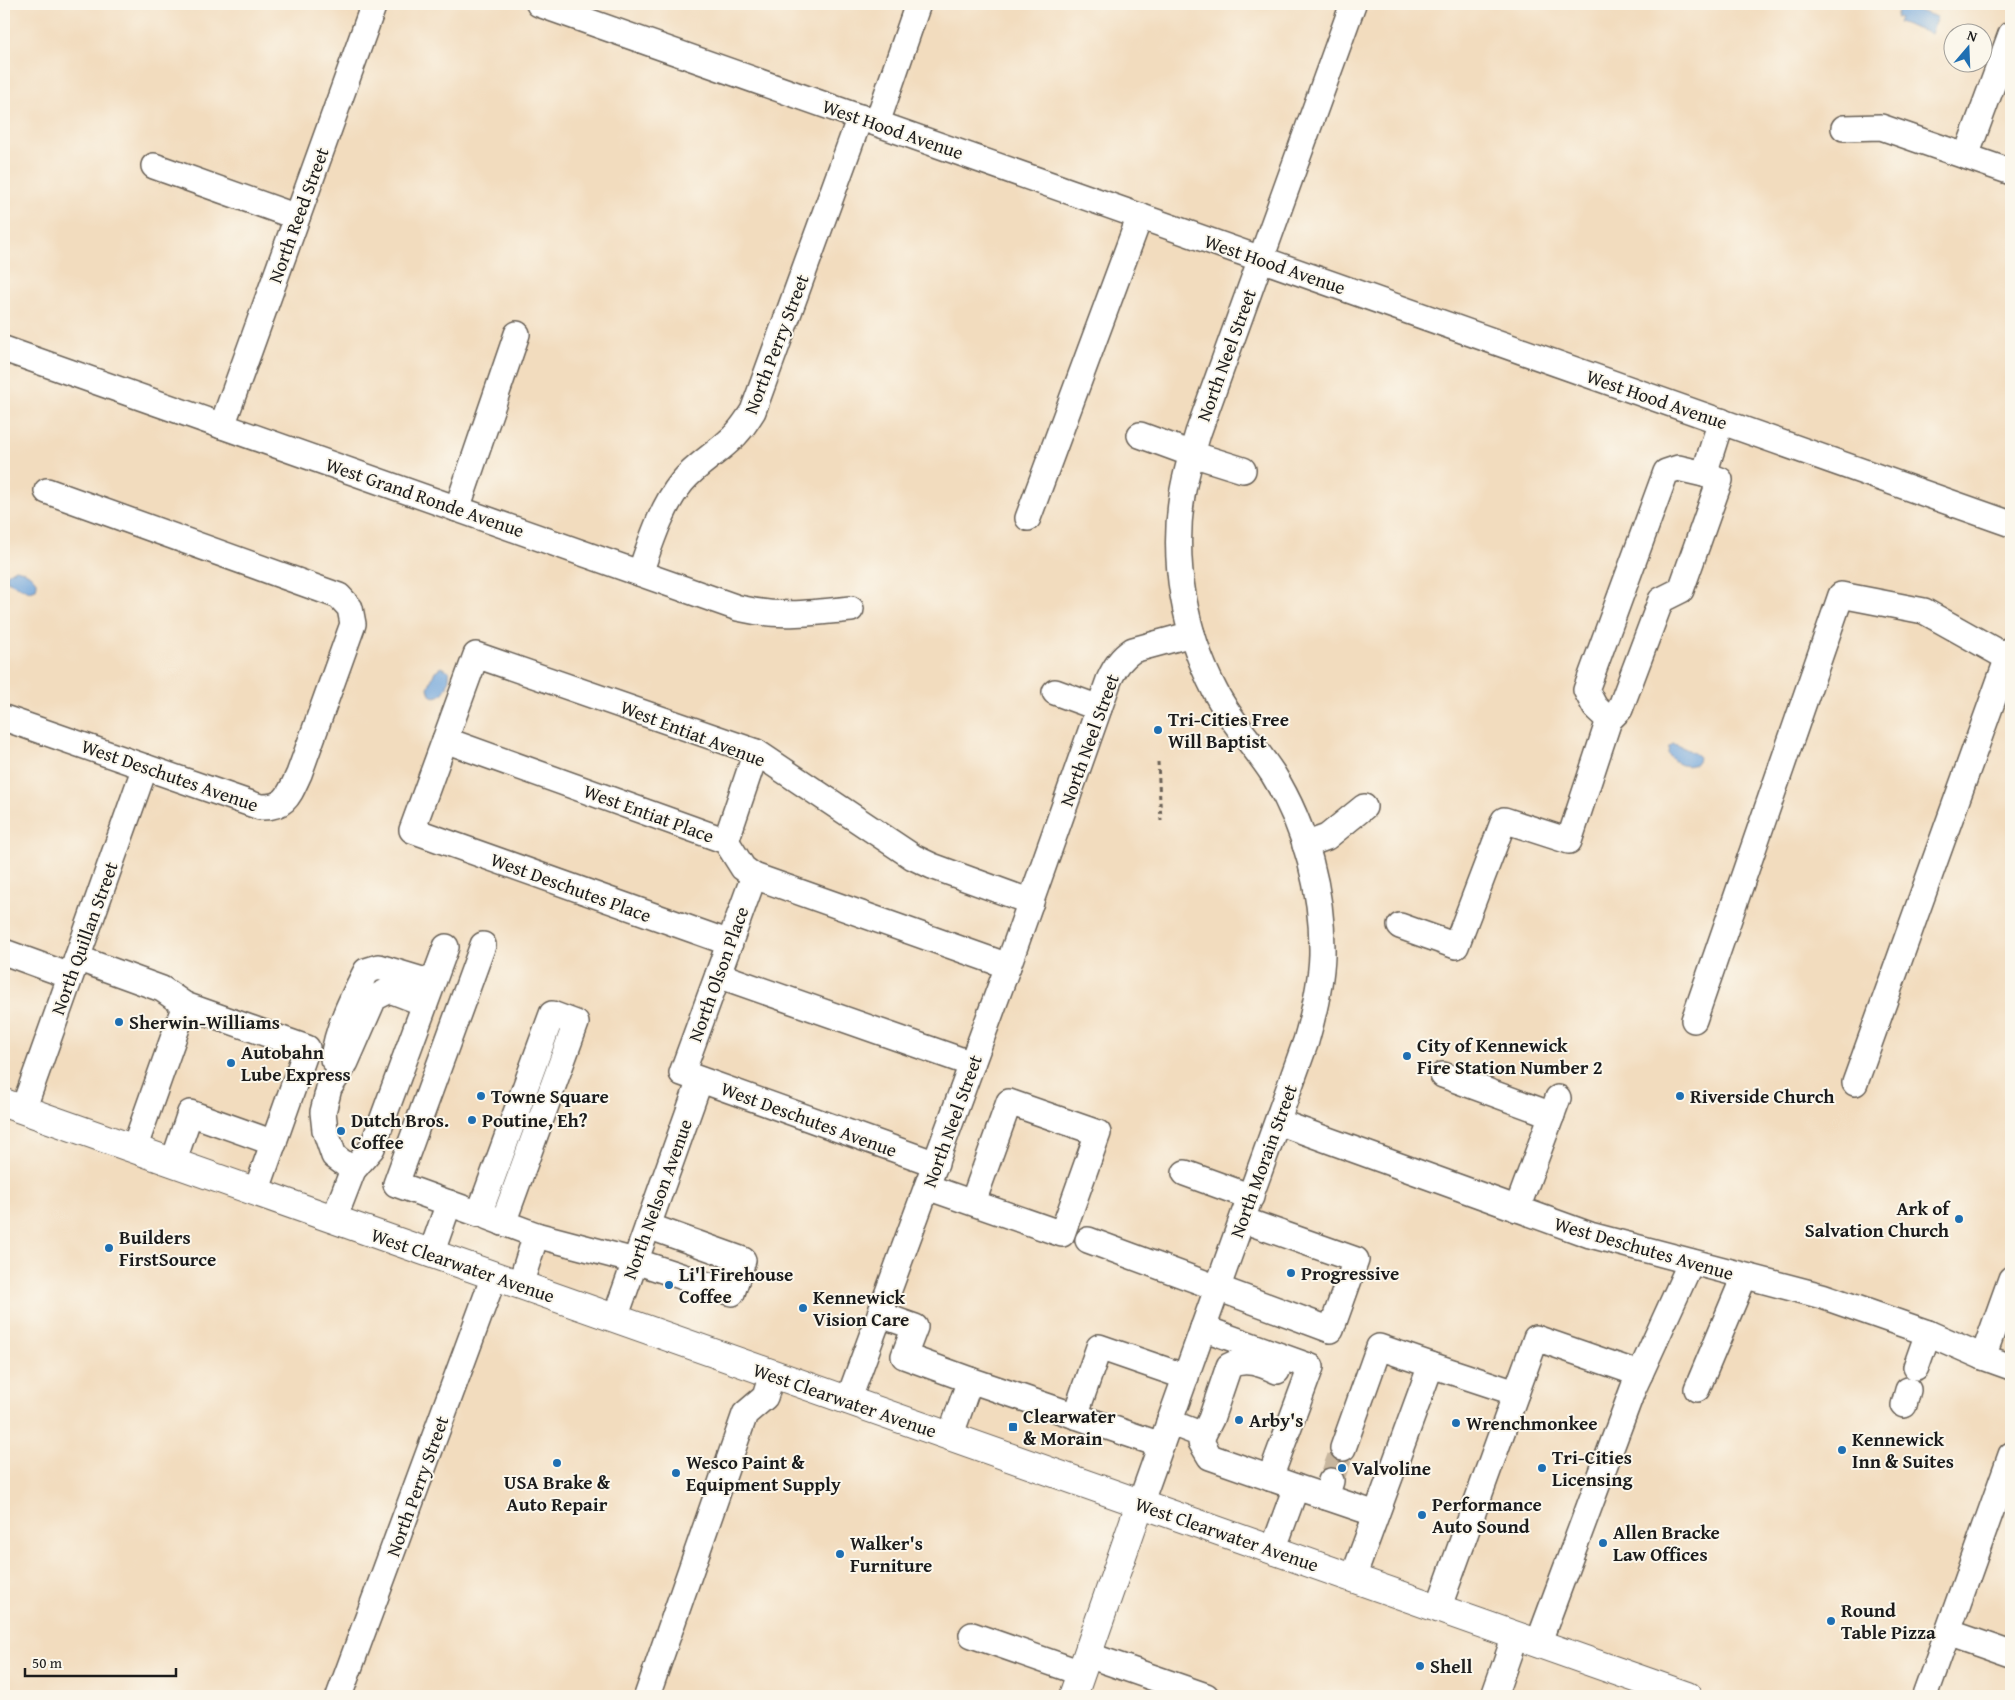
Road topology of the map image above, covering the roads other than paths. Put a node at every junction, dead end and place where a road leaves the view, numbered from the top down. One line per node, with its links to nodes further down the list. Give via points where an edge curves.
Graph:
1 (374, 4): 12 (street, North Reed Street)
2 (541, 4): 6 (street, West Hood Avenue)
3 (918, 4): 6 (street, North Perry Street)
4 (1353, 4): 13 (street, North Neel Street)
5 (2011, 34): 8 (street)
6 (868, 120): 11 (street, West Hood Avenue); 26 (street, North Perry Street, via 753,411 730,440 682,481 664,510)
7 (1844, 128): 8 (street, via 1881,128)
8 (1966, 156): 10 (street)
9 (154, 166): 12 (street)
10 (2011, 172)
11 (1140, 216): 13 (street, West Hood Avenue); 24 (street)
12 (297, 217): 17 (street, North Reed Street)
13 (1260, 258): 16 (street, West Hood Avenue); 19 (street, North Neel Street)
14 (517, 334): 23 (street)
15 (4, 349): 17 (street, West Grand Ronde Avenue)
16 (1721, 421): 21 (street); 25 (street, West Hood Avenue)
17 (222, 426): 23 (street, West Grand Ronde Avenue)
18 (1140, 435): 19 (street)
19 (1192, 454): 20 (street); 28 (street, North Neel Street, via 1182,494 1178,547 1183,603)
20 (1243, 470)
21 (1704, 474): 33 (street, via 1720,480 1680,590 1660,600 1620,709); 33 (street, via 1678,468 1666,472 1586,690 1595,707)
22 (47, 491): 36 (street, West Deschutes Avenue, via 339,596 350,608 353,624 348,641 299,774 282,804 260,807)
23 (457, 509): 26 (street, West Grand Ronde Avenue)
24 (1028, 518)
25 (2011, 524)
26 (640, 573): 27 (street, West Grand Ronde Avenue, via 762,614)
27 (851, 609)
28 (1192, 634): 31 (street, North Neel Street, via 1144,646 1125,656 1109,680); 39 (street, North Morain Street, via 1215,691 1273,774)
29 (2010, 653): 52 (street, via 1924,611 1841,596); 56 (street)
30 (1055, 692): 31 (street)
31 (1099, 708): 41 (street, North Neel Street)
32 (4, 718): 36 (street, West Deschutes Avenue)
33 (1608, 720): 42 (street, via 1569,841 1504,820 1456,946)
34 (445, 740): 35 (street, West Entiat Avenue, via 476,655); 38 (street, West Entiat Place); 43 (street, West Deschutes Place, via 412,830)
35 (756, 752): 38 (street); 41 (street, West Entiat Avenue, via 913,857)
36 (145, 767): 48 (street, North Quillan Street)
37 (1364, 807): 39 (street, via 1327,836)
38 (726, 841): 40 (street, West Entiat Place, via 743,868)
39 (1305, 845): 58 (street, North Morain Street, via 1313,872 1322,956 1306,1041)
40 (754, 876): 43 (street, North Olson Place); 47 (street, West Entiat Place)
41 (1030, 902): 47 (street, North Neel Street)
42 (1400, 926)
43 (730, 943): 49 (street, North Olson Place)
44 (483, 945): 67 (street, via 396,1184)
45 (446, 947): 50 (street)
46 (4, 952): 48 (street)
47 (1008, 966): 53 (street, North Neel Street)
48 (74, 967): 51 (street, via 162,989); 57 (street, North Quillan Street)
49 (718, 975): 53 (street); 55 (street, North Olson Place)
50 (428, 993): 62 (street, via 372,1148); 62 (street, via 379,967 366,972 350,1002 335,1048 323,1112 334,1156)
51 (185, 1005): 59 (street, via 307,1048); 60 (street)
52 (1694, 1020)
53 (972, 1064): 64 (street, North Neel Street)
54 (1444, 1075): 69 (street, via 1555,1106)
55 (691, 1076): 64 (street, West Deschutes Avenue); 73 (street, North Nelson Avenue)
56 (1855, 1083)
57 (13, 1107): 60 (main road, West Clearwater Avenue)
58 (1278, 1122): 68 (street, North Morain Street); 69 (street, West Deschutes Avenue)
59 (274, 1143): 61 (street, via 190,1113); 65 (street)
60 (134, 1149): 61 (main road, West Clearwater Avenue)
61 (173, 1163): 65 (main road, West Clearwater Avenue)
62 (353, 1170): 71 (street)
63 (1185, 1173): 68 (street)
64 (931, 1176): 66 (street, West Deschutes Avenue); 84 (street, North Neel Street)
65 (256, 1192): 71 (main road, West Clearwater Avenue)
66 (973, 1202): 66 (street, West Deschutes Avenue, via 1062,1234 1098,1133 1009,1102)
67 (449, 1203): 70 (street); 76 (street)
68 (1247, 1209): 83 (street, North Morain Street); 83 (street, via 1356,1260 1350,1277 1330,1330)
69 (1517, 1209): 78 (street, West Deschutes Avenue, via 1590,1235)
70 (479, 1214): 72 (street); 72 (street, via 552,1014 576,1023)
71 (334, 1219): 76 (main road, West Clearwater Avenue)
72 (503, 1223): 74 (street)
73 (648, 1226): 77 (street, North Nelson Avenue); 77 (street, via 744,1260 732,1293)
74 (536, 1236): 77 (street); 82 (street)
75 (1088, 1240): 83 (street)
76 (431, 1254): 79 (main road, West Clearwater Avenue)
77 (635, 1261): 85 (street, North Nelson Avenue)
78 (1691, 1262): 80 (street, West Deschutes Avenue); 92 (street)
79 (494, 1276): 82 (main road, West Clearwater Avenue); 119 (street, North Perry Street)
80 (1744, 1277): 87 (street, West Deschutes Avenue, via 1822,1296); 97 (street)
81 (2010, 1284): 88 (street)
82 (520, 1285): 85 (main road, West Clearwater Avenue)
83 (1218, 1288): 86 (street, North Morain Street)
84 (880, 1315): 94 (street, via 915,1327 904,1356); 99 (street, North Neel Street)
85 (615, 1318): 91 (main road, West Clearwater Avenue)
86 (1203, 1328): 93 (street, North Morain Street); 95 (street, via 1311,1367)
87 (1928, 1333): 88 (street, West Deschutes Avenue); 96 (street)
88 (1983, 1357): 90 (street, West Deschutes Avenue)
89 (1431, 1365): 98 (street); 105 (street, via 1379,1347); 110 (street)
90 (2011, 1367)
91 (772, 1374): 99 (main road, West Clearwater Avenue); 120 (street, via 765,1397 745,1414)
92 (1640, 1374): 98 (street, via 1536,1338); 116 (street)
93 (1186, 1377): 100 (street, via 1099,1347); 101 (street, North Morain Street)
94 (970, 1380): 100 (street); 103 (street)
95 (1305, 1382): 102 (street, via 1261,1364 1238,1361 1229,1366); 107 (street)
96 (1909, 1387)
97 (1697, 1389)
98 (1516, 1393): 113 (street)
99 (848, 1401): 103 (main road, West Clearwater Avenue)
100 (1075, 1416): 104 (street)
101 (1170, 1422): 102 (street); 104 (street, North Morain Street)
102 (1203, 1434): 107 (street, via 1201,1442 1210,1457)
103 (950, 1437): 109 (main road, West Clearwater Avenue)
104 (1161, 1445): 109 (street, North Morain Street)
105 (1343, 1448)
106 (2011, 1455): 114 (street)
107 (1270, 1478): 108 (street)
108 (1296, 1488): 110 (street, via 1329,1489); 111 (street)
109 (1140, 1504): 111 (main road, West Clearwater Avenue); 118 (main road, North Morain Street)
110 (1376, 1514): 112 (street)
111 (1273, 1550): 112 (main road, West Clearwater Avenue)
112 (1352, 1578): 113 (main road, West Clearwater Avenue)
113 (1438, 1609): 116 (main road, West Clearwater Avenue)
114 (1948, 1632): 117 (street); 124 (street)
115 (972, 1635): 118 (street)
116 (1526, 1640): 122 (street); 123 (main road, West Clearwater Avenue)
117 (2011, 1654)
118 (1081, 1675): 121 (street)
119 (339, 1696)
120 (647, 1696)
121 (1206, 1696)
122 (1494, 1696)
123 (1687, 1696)
124 (1926, 1696)

